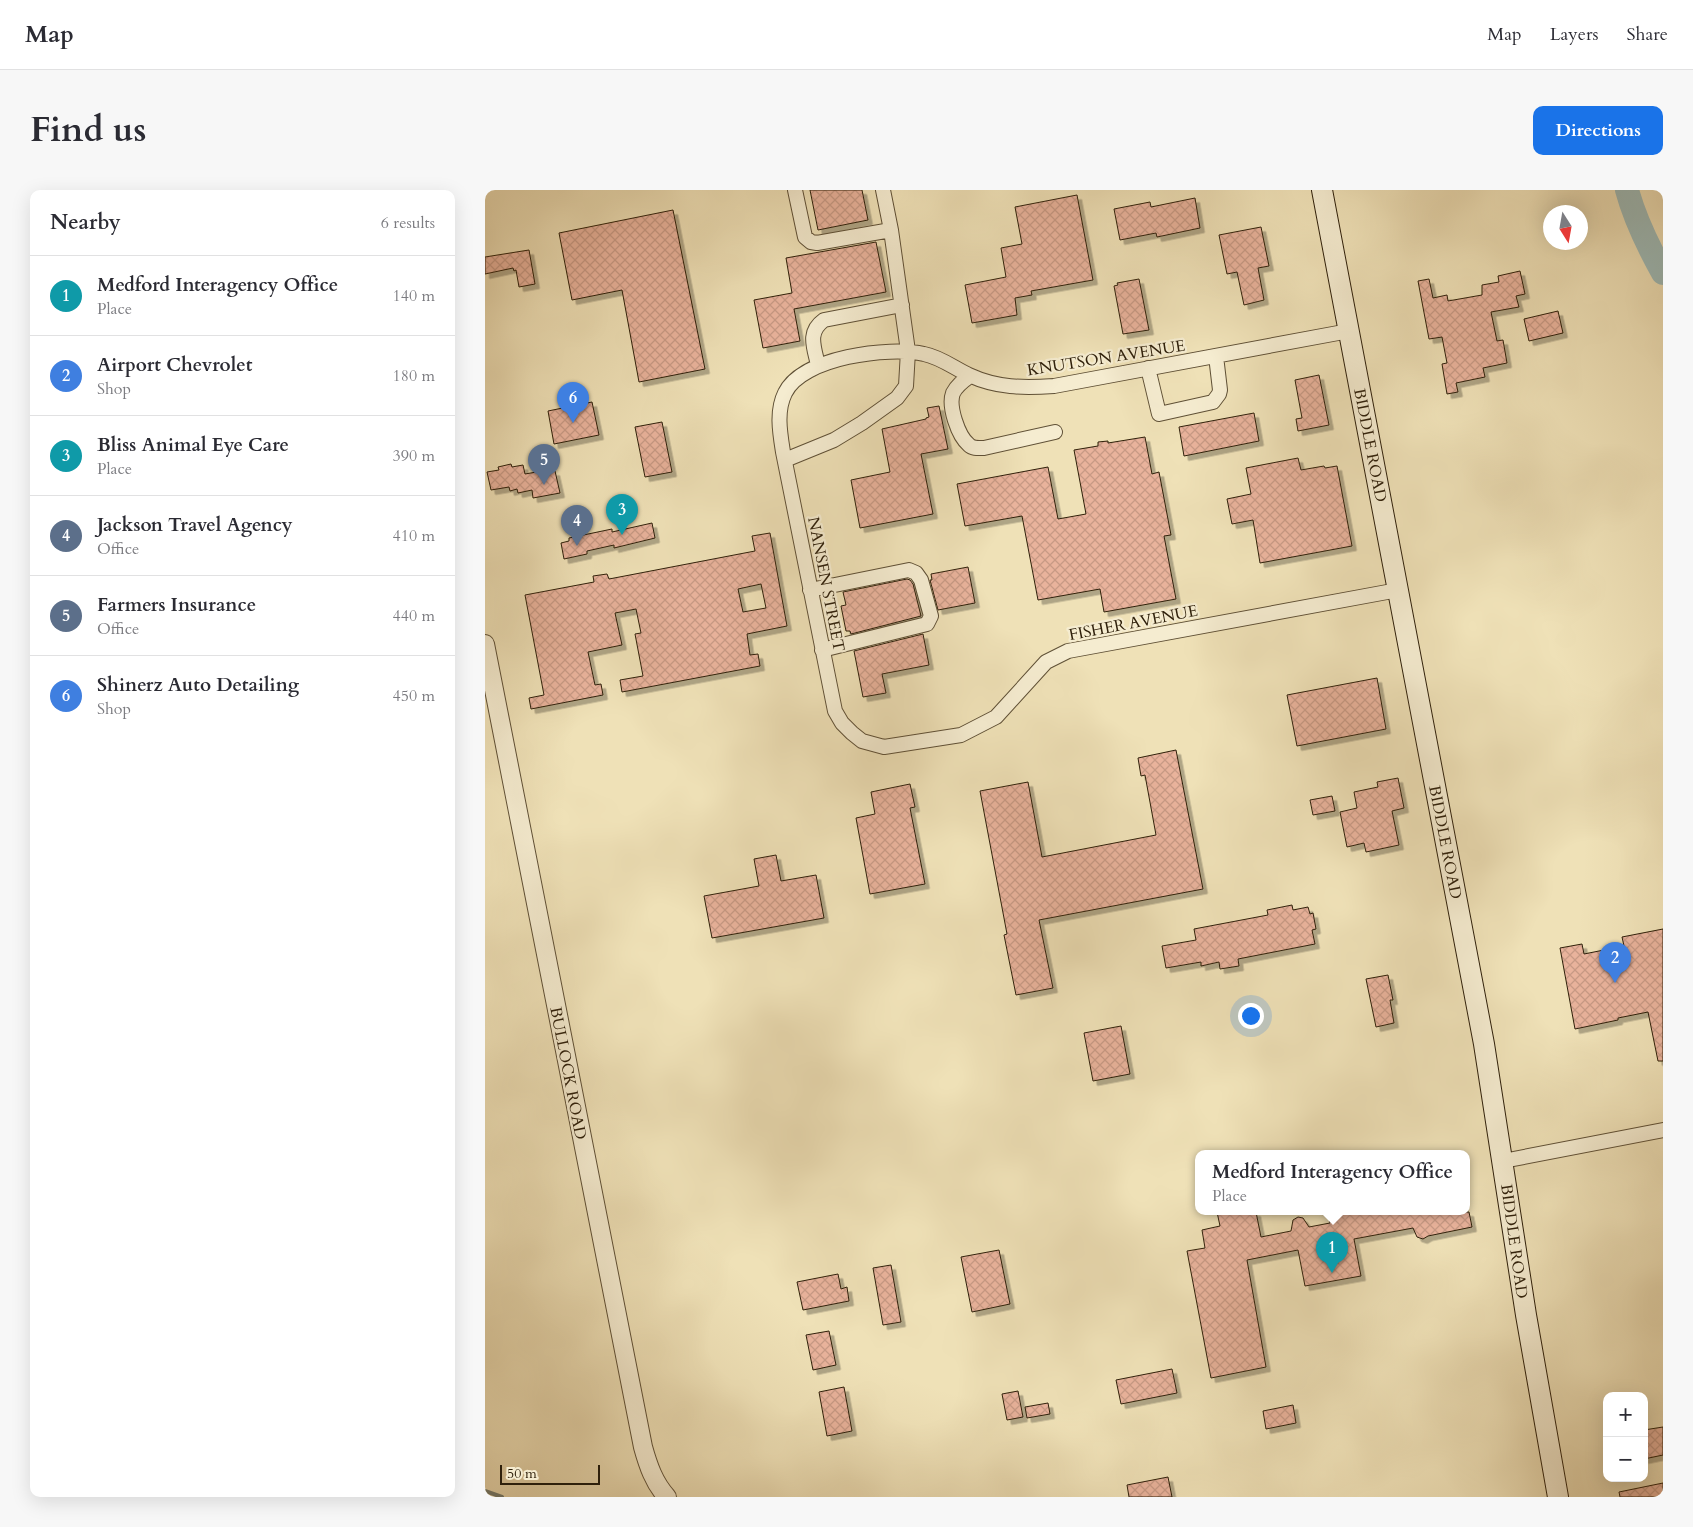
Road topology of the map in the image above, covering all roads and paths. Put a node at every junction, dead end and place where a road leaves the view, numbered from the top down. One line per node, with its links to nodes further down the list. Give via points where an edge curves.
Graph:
1 (795, 190): 4 (street, via 805,237 811,242 831,242)
2 (883, 190): 4 (street)
3 (1322, 190): 6 (main road, BIDDLE ROAD)
4 (891, 230): 5 (street)
5 (902, 305): 7 (street); 9 (street, via 824,320 813,333)
6 (1349, 331): 8 (street, KNUTSON AVENUE); 16 (main road, BIDDLE ROAD)
7 (908, 351): 9 (street, KNUTSON AVENUE, via 855,356); 11 (street, KNUTSON AVENUE, via 938,358); 14 (street, via 906,386 897,398 834,440)
8 (1216, 356): 10 (street, KNUTSON AVENUE); 10 (street, via 1220,390 1213,402 1159,414)
9 (818, 365): 12 (street, KNUTSON AVENUE, via 801,374 788,387)
10 (1148, 368): 11 (street, KNUTSON AVENUE, via 1054,386 1022,388)
11 (970, 376): 13 (street, via 958,385 952,395 959,432 968,445 984,448)
12 (779, 411): 14 (street, NANSEN STREET)
13 (1055, 432)
14 (785, 460): 15 (street, NANSEN STREET)
15 (810, 590): 18 (street, NANSEN STREET); 18 (street, via 909,570 921,580 930,609 927,624)
16 (1398, 590): 19 (street, FISHER AVENUE, via 1068,651 1046,662 996,717 980,727 961,735 896,747); 21 (main road, BIDDLE ROAD, via 1481,1026)
17 (485, 644): 22 (street, BULLOCK ROAD, via 643,1447 656,1481)
18 (822, 650): 19 (street, NANSEN STREET, via 835,711 852,733)
19 (874, 745)
20 (1663, 1130): 21 (street)
21 (1503, 1161): 23 (main road, BIDDLE ROAD)
22 (667, 1497)
23 (1558, 1497)

